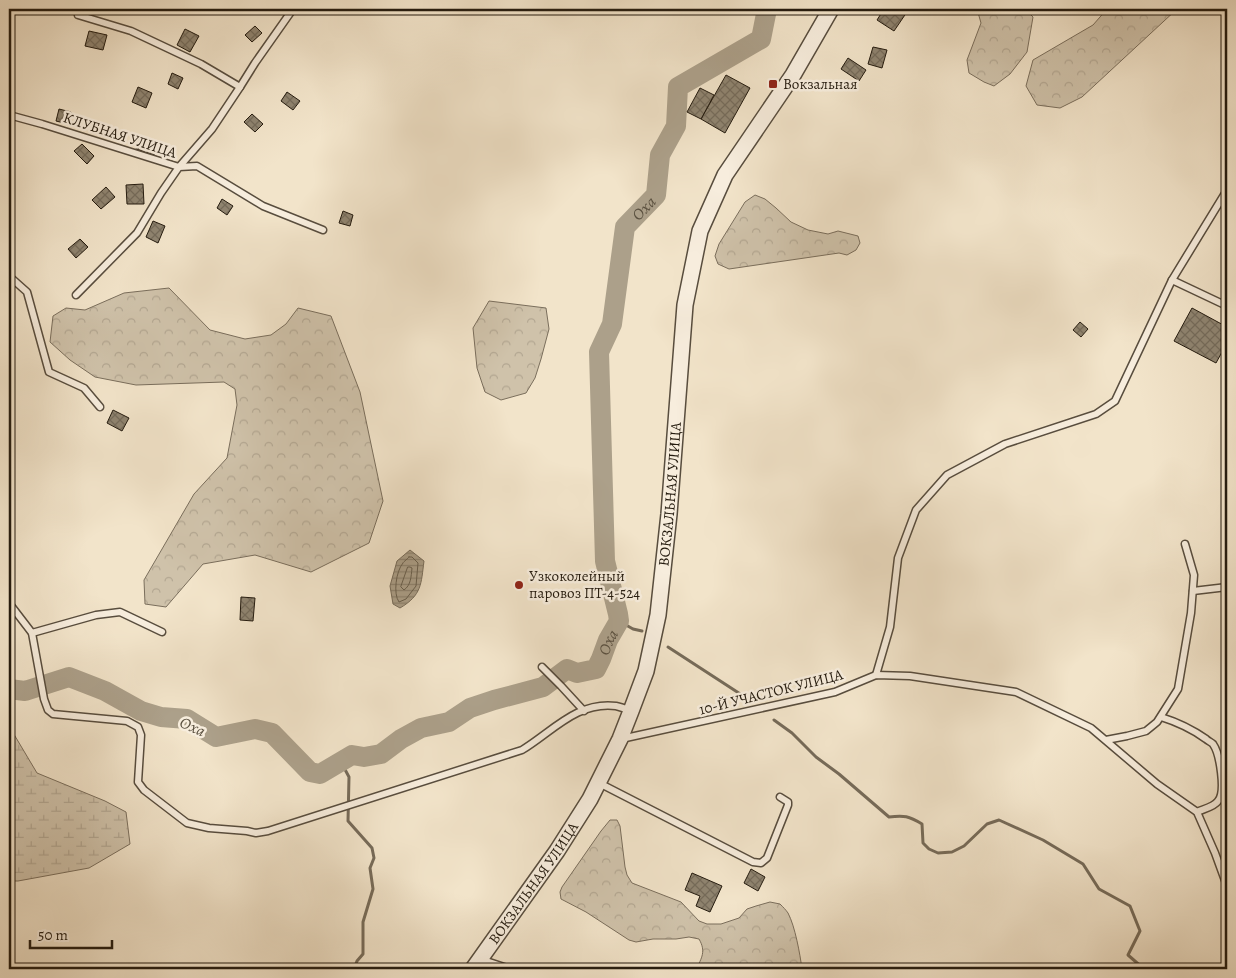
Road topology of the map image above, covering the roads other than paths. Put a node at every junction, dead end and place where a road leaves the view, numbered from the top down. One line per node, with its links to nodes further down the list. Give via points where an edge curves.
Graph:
1 (293, 9): 4 (lane, КЛУБНАЯ УЛИЦА)
2 (831, 9): 23 (street, ВОКЗАЛЬНАЯ УЛИЦА, via 793,75 725,175 700,231 685,305 670,514 658,616 646,670)
3 (78, 15): 4 (lane, via 130,31 201,64)
4 (240, 87): 6 (lane, КЛУБНАЯ УЛИЦА, via 212,129)
5 (9, 115): 6 (lane, КЛУБНАЯ УЛИЦА)
6 (179, 167): 8 (lane, via 197,166 263,206); 11 (lane, via 136,233)
7 (1227, 190): 10 (lane)
8 (323, 230)
9 (9, 276): 13 (lane, via 27,292 49,372 84,388)
10 (1172, 280): 12 (lane); 21 (lane, via 1115,401 1096,414 1005,444 947,475 916,510 898,558 890,627)
11 (76, 295)
12 (1227, 306)
13 (100, 407)
14 (1185, 544): 16 (lane, via 1194,575)
15 (1227, 587): 16 (lane)
16 (1193, 591): 24 (lane, via 1178,689)
17 (9, 604): 19 (lane)
18 (162, 632): 19 (lane, via 120,612 96,615)
19 (32, 633): 22 (lane, via 48,710 53,714 127,721 138,727 141,735 138,782 187,823 209,828 256,833 268,831 522,750 568,717)
20 (544, 669): 22 (lane)
21 (876, 675): 25 (lane, 10-Й УЧАСТОК УЛИЦА, via 835,692); 26 (lane, 10-Й УЧАСТОК УЛИЦА, via 910,676 1016,692 1091,728)
22 (584, 711): 23 (lane, via 616,706)
23 (631, 711): 25 (street, ВОКЗАЛЬНАЯ УЛИЦА)
24 (1161, 717): 26 (lane, via 1146,731); 29 (lane, via 1199,734 1213,744 1217,753 1221,796 1215,804)
25 (620, 739): 27 (street, ВОКЗАЛЬНАЯ УЛИЦА)
26 (1106, 740): 29 (lane, 10-Й УЧАСТОК УЛИЦА, via 1157,784)
27 (598, 783): 28 (lane, via 760,863 767,858 788,805); 31 (street, ВОКЗАЛЬНАЯ УЛИЦА, via 557,851)
28 (780, 797)
29 (1197, 812): 30 (lane)
30 (1227, 886)
31 (477, 964): 32 (lane)
32 (510, 969)

